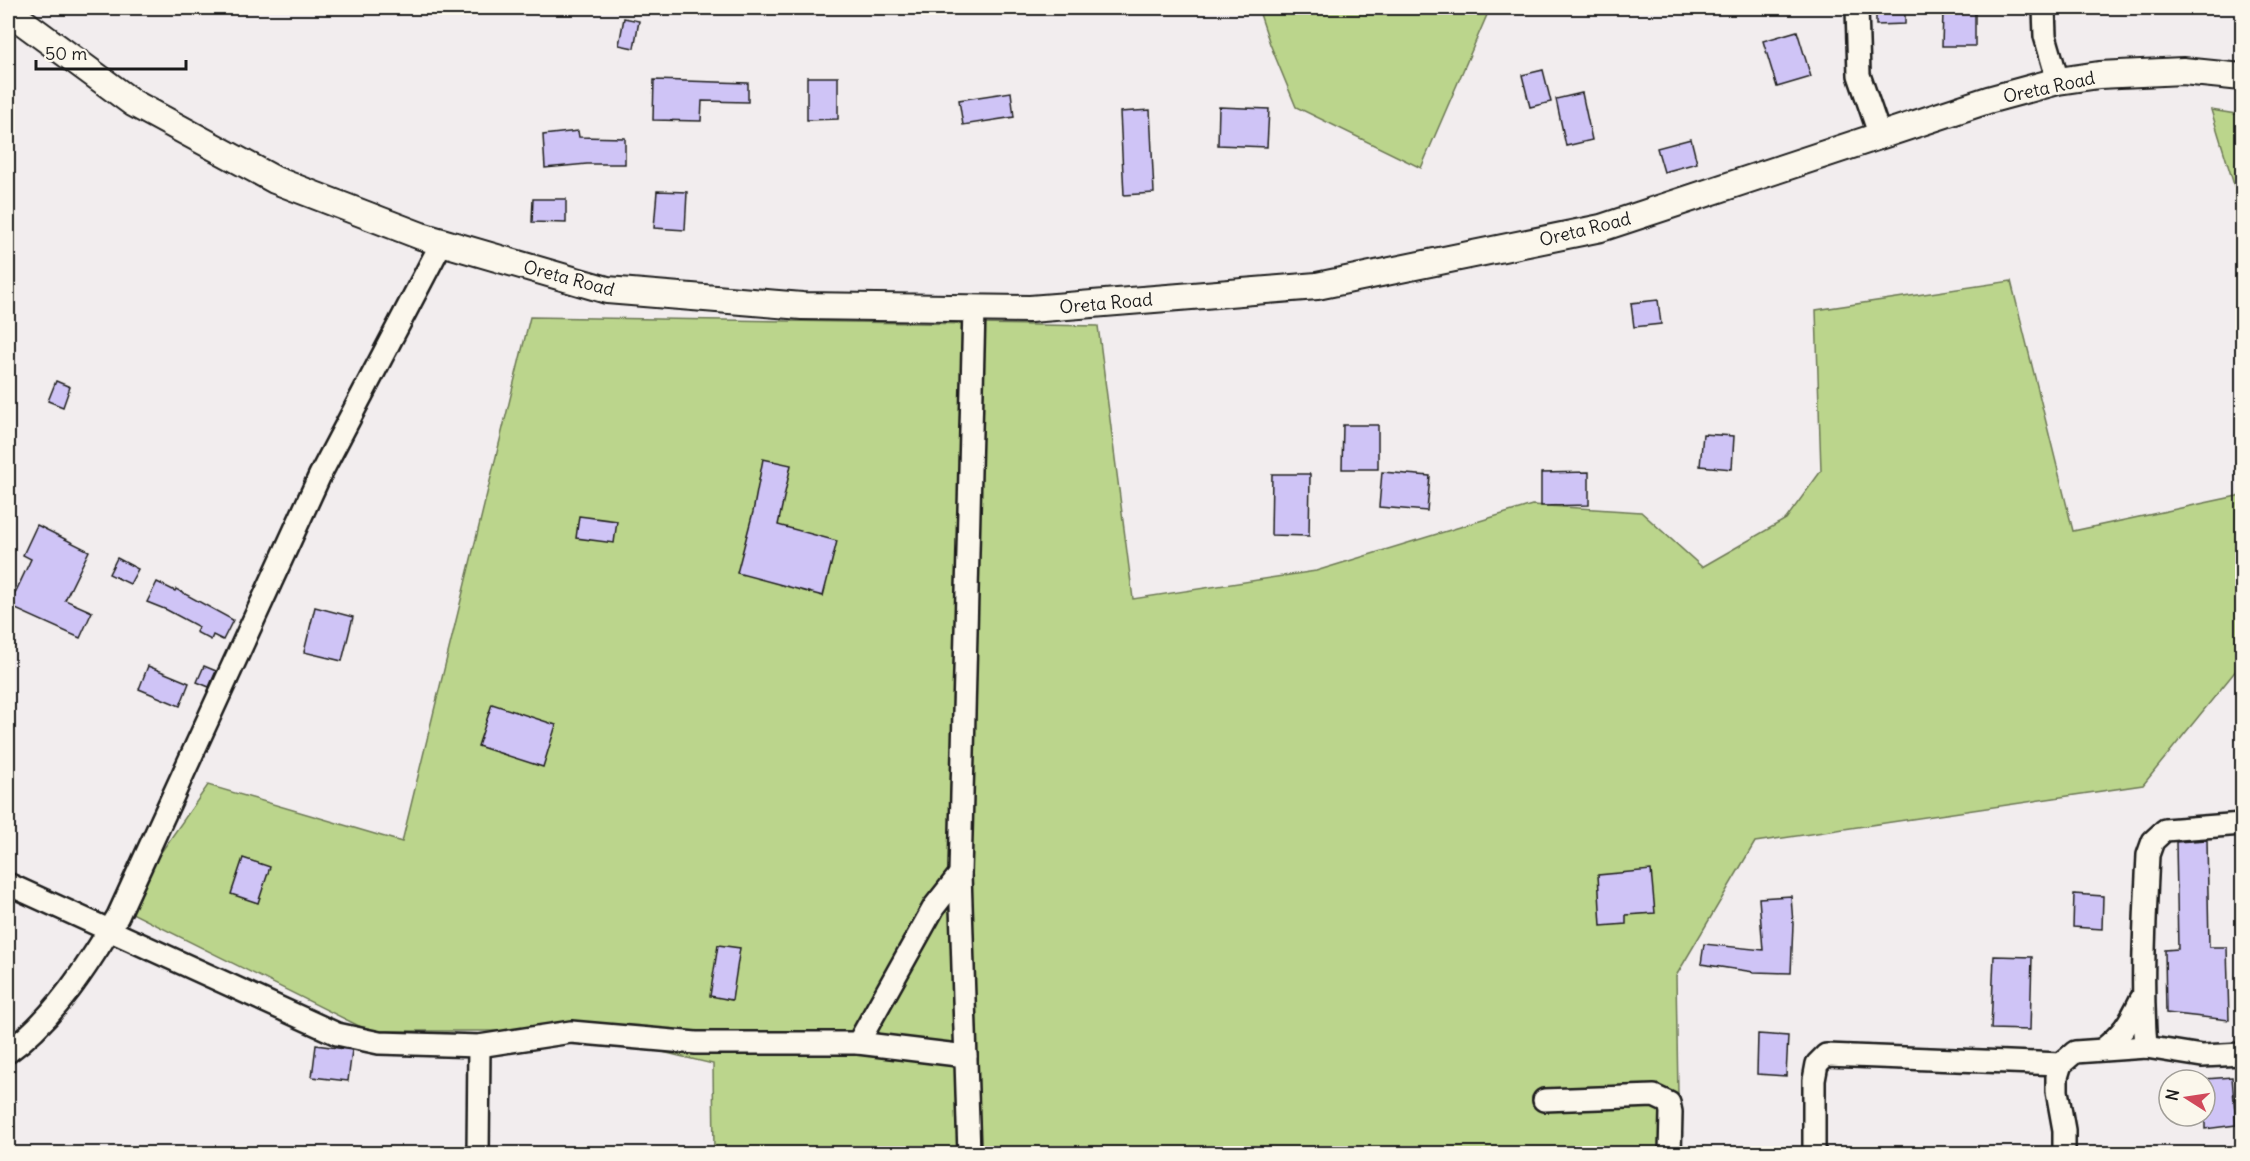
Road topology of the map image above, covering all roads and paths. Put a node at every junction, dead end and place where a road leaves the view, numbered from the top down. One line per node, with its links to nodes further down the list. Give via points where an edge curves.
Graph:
1 (1857, 8): 6 (street, via 1859,75)
2 (2044, 8): 5 (street, via 2045,36)
3 (8, 11): 7 (street, Oreta Road, via 133,103 275,180)
4 (2242, 78): 5 (street, Oreta Road, via 2183,71)
5 (2058, 81): 6 (street, Oreta Road)
6 (1880, 136): 8 (street, Oreta Road, via 1601,228 1317,286 1030,309)
7 (442, 242): 8 (street, Oreta Road, via 607,290 802,306); 14 (street, via 320,475)
8 (974, 309): 10 (street)
9 (2242, 824): 15 (street, via 2165,830 2153,841 2148,855)
10 (960, 874): 12 (street); 13 (street)
11 (8, 884): 14 (street)
12 (924, 926): 13 (street); 16 (street)
13 (962, 927): 22 (street)
14 (110, 929): 17 (street, via 337,1034 379,1043); 20 (street, via 64,995)
15 (2142, 997): 18 (street); 19 (street, via 2121,1034)
16 (858, 1044): 17 (street, via 696,1043 571,1032); 22 (street)
17 (479, 1046): 25 (street)
18 (2145, 1047): 19 (street); 21 (street, via 2202,1056)
19 (2102, 1050): 23 (street, via 2075,1052)
20 (8, 1052)
21 (2242, 1054)
22 (966, 1056): 26 (street)
23 (2061, 1064): 28 (street, via 1826,1055 1817,1064 1814,1080); 29 (street, via 2057,1091)
24 (1544, 1100): 27 (street, via 1654,1096 1669,1103)
25 (478, 1154)
26 (969, 1154)
27 (1670, 1154)
28 (1814, 1154)
29 (2064, 1154)

